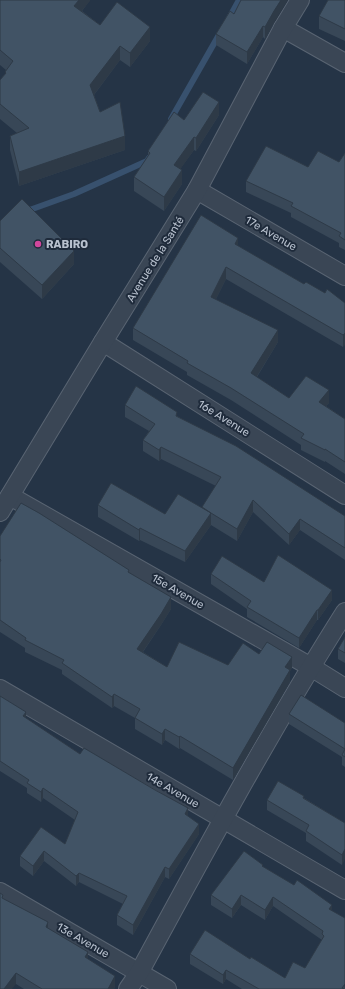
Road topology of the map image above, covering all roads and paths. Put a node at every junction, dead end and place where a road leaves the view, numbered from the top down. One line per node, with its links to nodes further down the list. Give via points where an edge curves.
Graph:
1 (300, 0): 2 (street, Avenue de la Santé)
2 (283, 28): 3 (street); 4 (street, Avenue de la Santé)
3 (345, 63)
4 (197, 190): 5 (street, 17e Avenue); 6 (street, Avenue de la Santé)
5 (345, 276)
6 (103, 342): 7 (street, 16e Avenue); 8 (street, Avenue de la Santé)
7 (345, 495)
8 (10, 496): 9 (street, Avenue de la Santé); 11 (street, 15e Avenue)
9 (0, 512)
10 (345, 612): 11 (street)
11 (310, 667): 12 (street, 15e Avenue); 14 (street)
12 (345, 688)
13 (0, 689): 14 (street, 14e Avenue)
14 (222, 819): 15 (street, 14e Avenue); 17 (street)
15 (345, 890)
16 (0, 892): 17 (street, 13e Avenue)
17 (138, 973): 18 (street); 19 (street, 13e Avenue)
18 (128, 989)
19 (167, 989)

